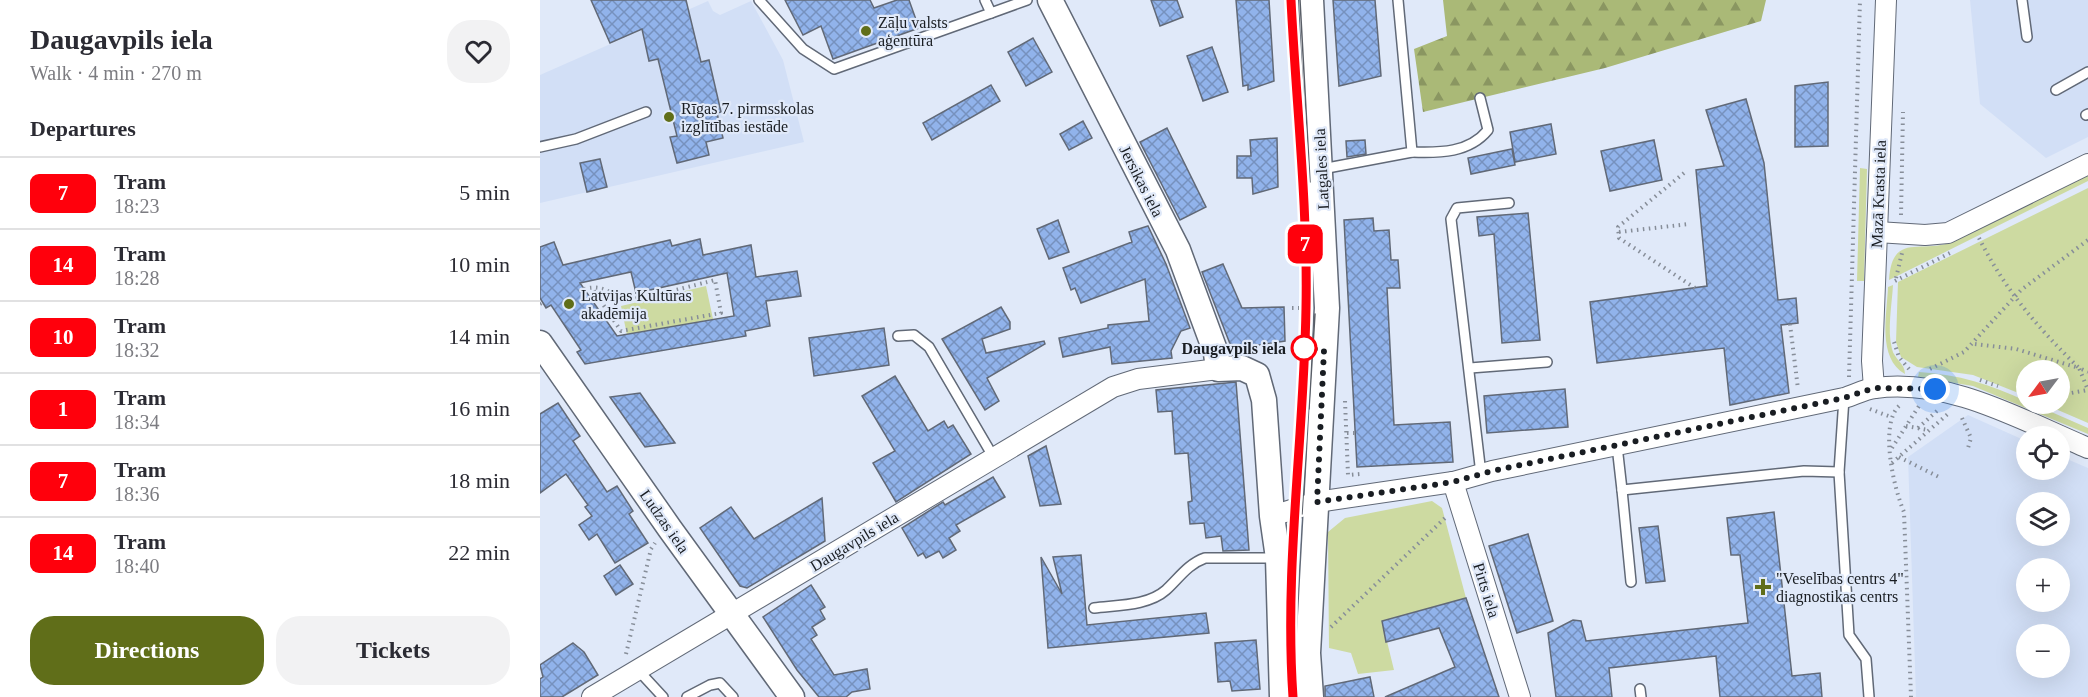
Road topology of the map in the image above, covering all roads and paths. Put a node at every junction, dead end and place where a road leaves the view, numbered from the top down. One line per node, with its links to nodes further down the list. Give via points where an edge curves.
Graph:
1 (759, 0): 10 (lane, via 803,49 834,69)
2 (985, 0): 10 (lane)
3 (1027, 0): 10 (lane)
4 (1050, 0): 42 (street, Jersikas iela, via 1178,250 1216,353)
5 (1311, 0): 20 (street, Latgales iela)
6 (1398, 0): 18 (lane)
7 (1860, 0): 50 (path, via 1849,380)
8 (1886, 0): 25 (street, Mazā Krasta iela)
9 (2022, 0): 11 (lane)
10 (991, 13)
11 (2027, 37)
12 (2088, 72): 13 (lane)
13 (2056, 90)
14 (1480, 98): 18 (lane, via 1488,130 1482,138 1448,153)
15 (1904, 105): 26 (path)
16 (646, 112): 17 (lane)
17 (540, 147)
18 (1412, 152): 20 (lane)
19 (2088, 164): 26 (street, via 1948,233)
20 (1322, 169): 73 (street, Latgales iela, via 1327,308)
21 (1684, 173): 24 (path, via 1618,227)
22 (1509, 202): 40 (lane, via 1457,208 1452,212)
23 (1689, 224): 24 (path)
24 (1618, 232): 30 (path, via 1619,238)
25 (1877, 232): 26 (street); 46 (street, Mazā Krasta iela)
26 (1901, 233): 32 (path)
27 (1979, 238): 33 (path)
28 (2088, 240): 33 (path)
29 (592, 288): 29 (path, via 614,291 628,299 715,280 721,313 621,331); 31 (path)
30 (1695, 288)
31 (584, 289)
32 (1895, 290)
33 (2014, 298): 38 (path); 41 (path)
34 (1790, 324): 49 (path)
35 (1894, 335): 44 (path, via 1894,346)
36 (898, 336): 66 (lane, via 914,334 929,347)
37 (540, 343): 80 (street, Ludzas iela)
38 (1974, 344): 41 (path, via 2016,349); 43 (path)
39 (1547, 362): 40 (lane)
40 (1470, 368): 69 (lane)
41 (2079, 368): 45 (path); 47 (path)
42 (1218, 369): 66 (street, Daugavpils iela, via 1138,379 1113,387); 75 (street, Daugavpils iela, via 1242,368 1257,375 1264,400)
43 (1926, 371)
44 (1910, 372)
45 (2088, 372)
46 (1874, 388): 50 (street); 63 (street, via 1935,389 1964,396)
47 (2088, 390): 48 (path)
48 (2070, 393)
49 (1799, 395)
50 (1844, 398): 61 (street); 68 (lane)
51 (1921, 403): 55 (path)
52 (1944, 405): 56 (path)
53 (1957, 406): 57 (path)
54 (1962, 417): 62 (path, via 1971,438)
55 (1906, 426): 56 (path); 64 (path)
56 (1917, 428): 57 (path)
57 (1929, 431): 65 (path)
58 (1355, 433): 60 (path)
59 (1890, 433): 64 (path)
60 (1347, 434)
61 (1617, 446): 69 (street); 72 (lane)
62 (1968, 448)
63 (2088, 448)
64 (1891, 450): 67 (path)
65 (1899, 457): 67 (path); 70 (path)
66 (994, 458): 80 (street, Daugavpils iela)
67 (1892, 463): 93 (path, via 1894,487 1904,512)
68 (1839, 472): 72 (lane, via 1804,471); 92 (lane, via 1849,635 1866,659)
69 (1481, 474): 71 (street)
70 (1939, 477)
71 (1453, 482): 73 (street); 74 (street, Pirts iela)
72 (1622, 490): 78 (lane)
73 (1317, 502): 75 (street); 90 (street, Latgales iela, via 1308,653)
74 (1461, 509): 81 (path, via 1450,513); 91 (street, Pirts iela)
75 (1272, 516): 77 (street)
76 (659, 538): 83 (path, via 651,549)
77 (1278, 558): 79 (lane, via 1205,558 1196,561 1151,599); 89 (street)
78 (1631, 582)
79 (1094, 608)
80 (732, 615): 82 (street, Daugavpils iela); 88 (street, Ludzas iela)
81 (1322, 635)
82 (638, 670): 83 (street, Daugavpils iela); 85 (lane)
83 (619, 681): 84 (street, Daugavpils iela)
84 (592, 697)
85 (663, 697)
86 (687, 697): 87 (lane, via 720,683)
87 (733, 697)
88 (792, 697)
89 (1282, 697)
90 (1311, 697)
91 (1520, 697)
92 (1869, 697)
93 (1911, 697)

